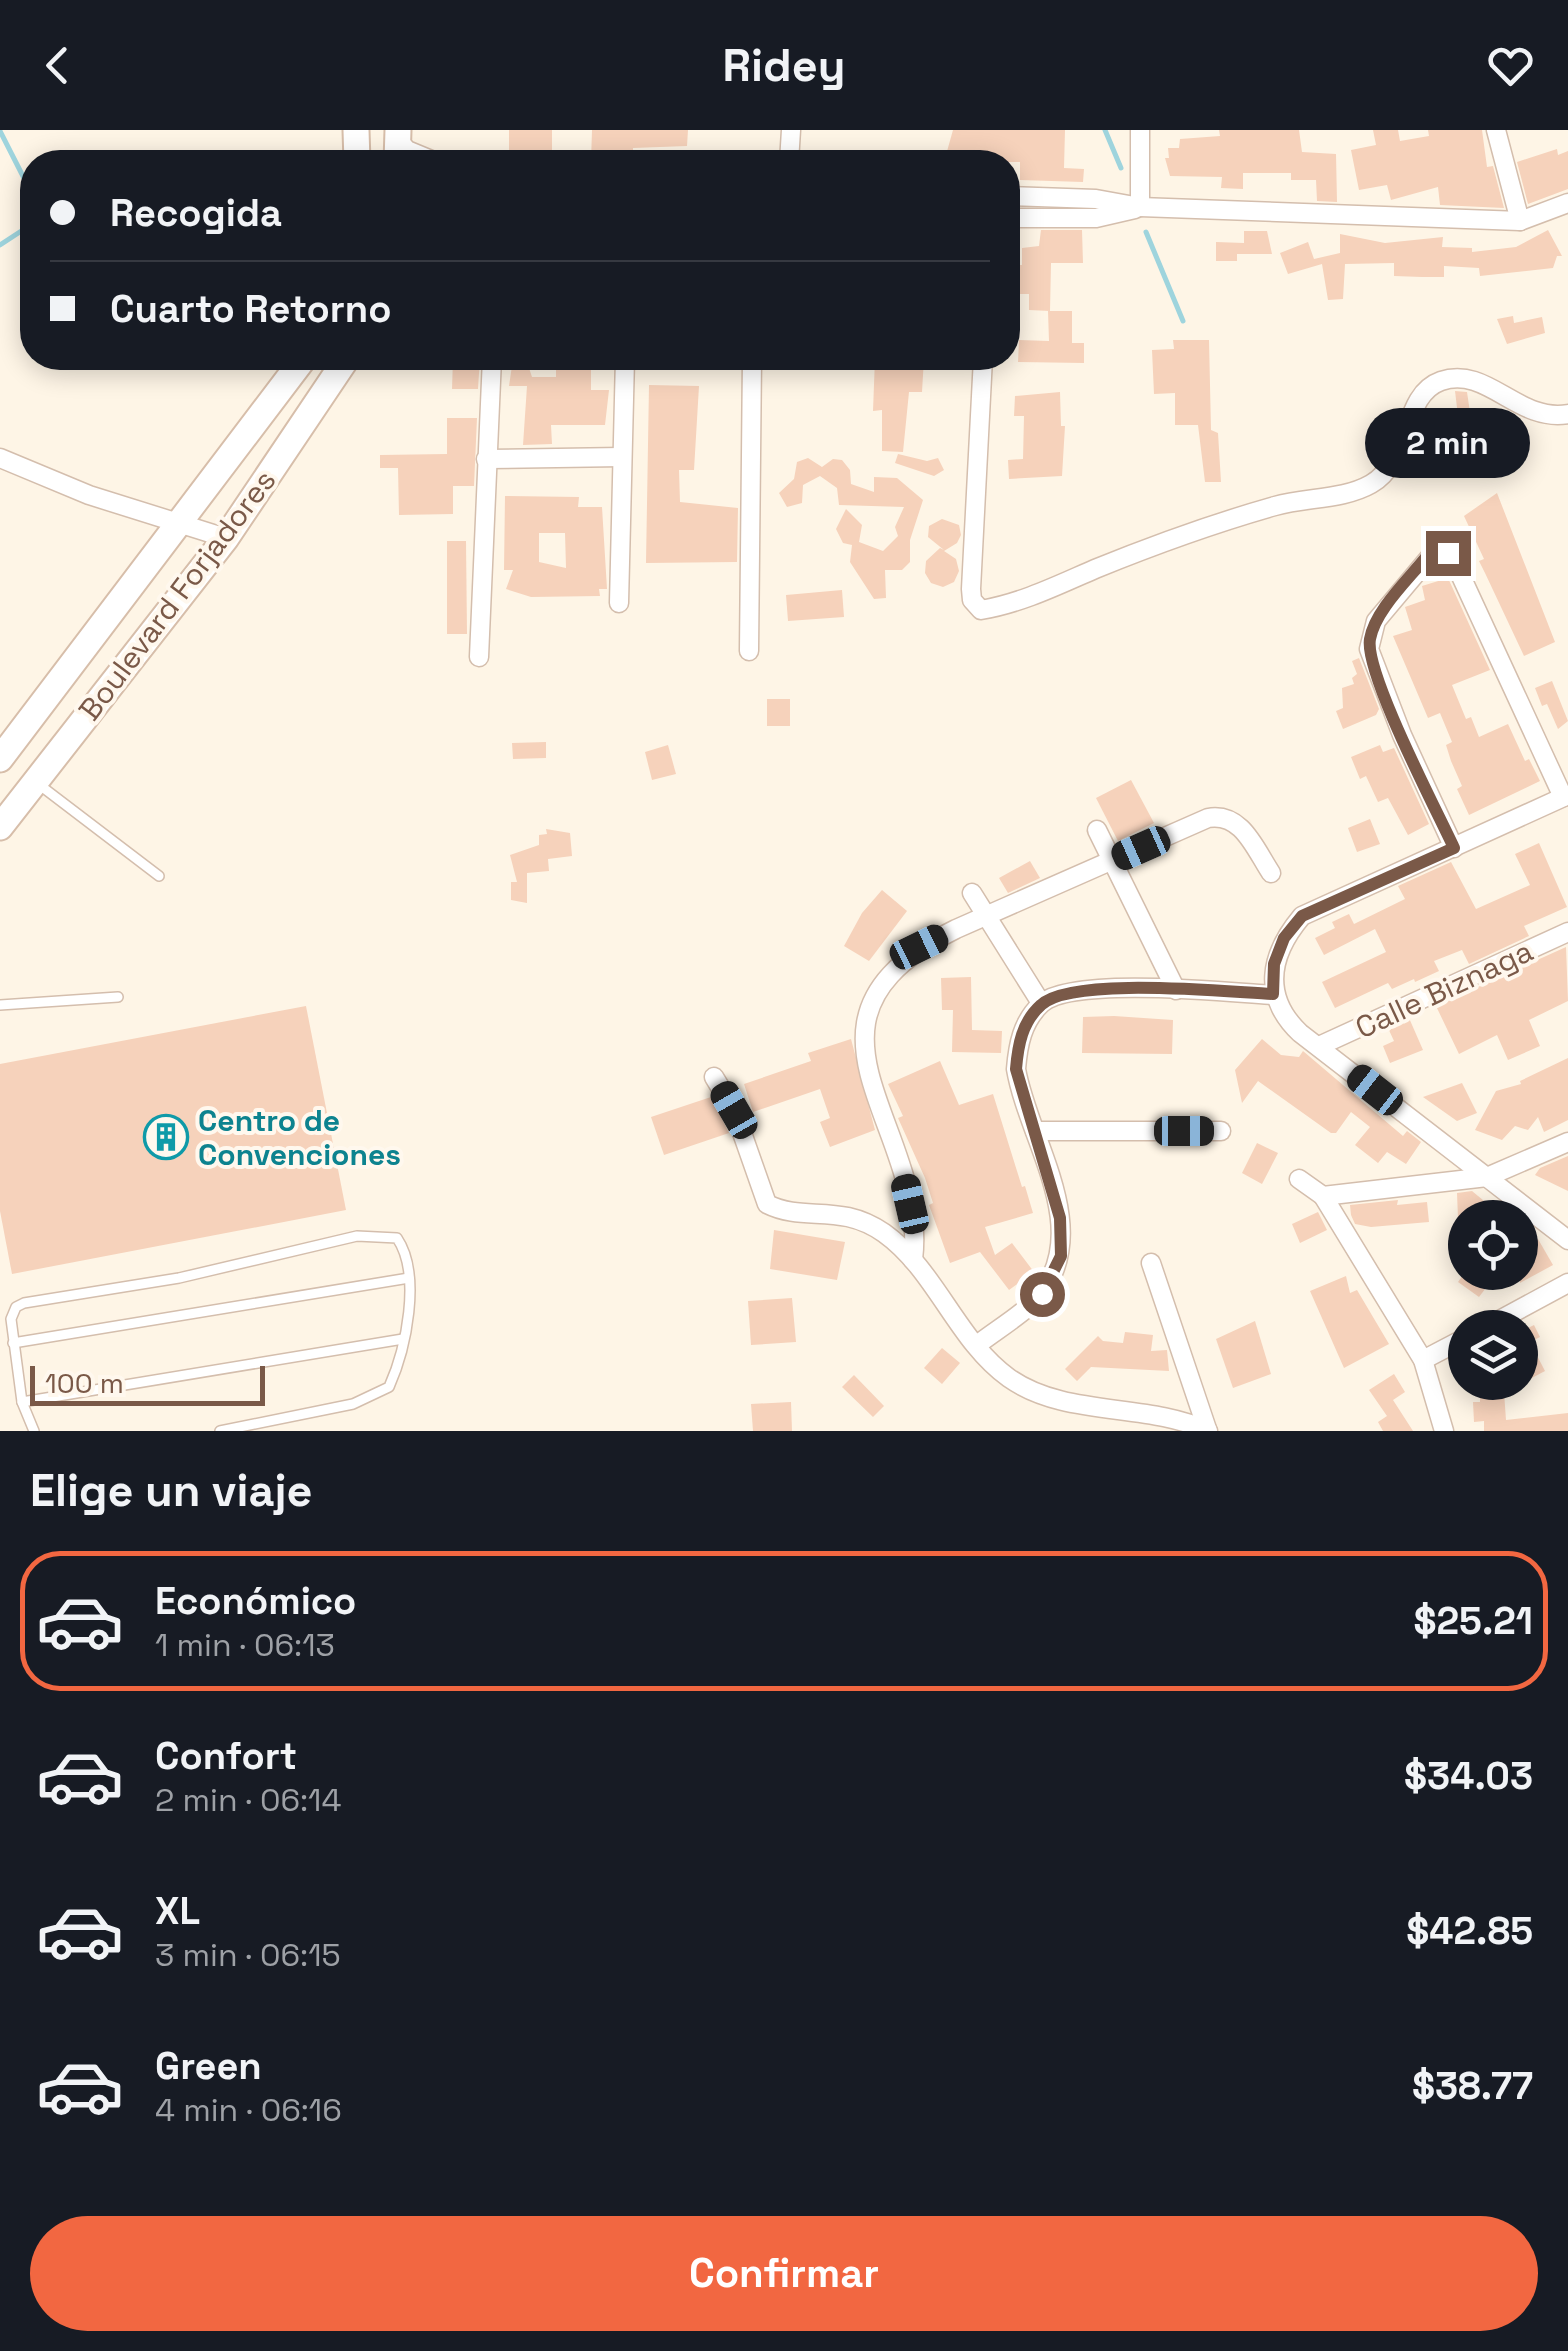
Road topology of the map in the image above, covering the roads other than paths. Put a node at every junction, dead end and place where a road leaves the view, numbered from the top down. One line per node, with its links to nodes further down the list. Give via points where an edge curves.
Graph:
1 (1140, 130): 5 (street)
2 (1496, 130): 7 (street)
3 (1020, 196): 5 (street)
4 (1568, 203): 7 (street)
5 (1140, 207): 6 (street, via 1096,218); 7 (street)
6 (1020, 218)
7 (1520, 221)
8 (295, 370): 18 (main road, Boulevard Forjadores)
9 (339, 370): 19 (main road, Boulevard Forjadores)
10 (491, 370): 17 (street)
11 (625, 370): 15 (street)
12 (752, 370): 21 (street)
13 (982, 370): 14 (street, via 971,578 972,600 981,610 1276,506 1372,484 1403,448 1420,396 1436,382 1466,377 1536,415)
14 (1568, 414)
15 (622, 457): 17 (street); 20 (street)
16 (0, 458): 18 (street)
17 (486, 458): 22 (street)
18 (180, 526): 19 (street); 23 (main road, Boulevard Forjadores)
19 (226, 538): 24 (main road, Boulevard Forjadores)
20 (619, 603)
21 (749, 651)
22 (479, 658)
23 (0, 760)
24 (35, 781): 26 (main road, Boulevard Forjadores); 31 (lane)
25 (1565, 796): 28 (street); 28 (street, via 1448,553 1427,556 1370,636 1372,658)
26 (0, 827)
27 (1097, 830): 29 (street)
28 (1454, 848): 36 (street, via 1302,916 1274,964)
29 (1114, 860): 30 (street, via 1224,817 1239,826); 33 (street); 35 (street)
30 (1271, 873)
31 (159, 876)
32 (972, 893): 33 (street)
33 (987, 917): 38 (street); 49 (street, via 919,947 883,980 871,1002 864,1060 917,1230)
34 (1568, 932): 40 (street, Calle Biznaga)
35 (1176, 990): 36 (street); 38 (street, via 1085,988)
36 (1273, 994): 40 (street, via 1288,1022)
37 (118, 997): 39 (lane)
38 (1042, 1004): 42 (street, via 1018,1045 1020,1088)
39 (0, 1005)
40 (1319, 1046): 45 (street)
41 (714, 1076): 49 (street, via 768,1204 856,1216)
42 (1035, 1131): 43 (street); 56 (street, via 1060,1218 1061,1256 1042,1294)
43 (1221, 1131)
44 (1568, 1142): 45 (street)
45 (1487, 1177): 47 (street); 48 (street)
46 (1300, 1178): 47 (street)
47 (1323, 1196): 58 (street)
48 (1568, 1240)
49 (913, 1260): 56 (street)
50 (1151, 1262): 60 (street)
51 (409, 1278): 54 (lane); 55 (lane); 55 (lane, via 397,1238 357,1236 179,1278 24,1303 11,1319)
52 (1568, 1283): 53 (street)
53 (1518, 1310)
54 (403, 1338): 59 (lane); 62 (lane, via 390,1387 377,1396)
55 (13, 1344): 59 (lane)
56 (978, 1345): 60 (street, via 1010,1378 1056,1398)
57 (1448, 1347): 58 (street)
58 (1423, 1360): 63 (street)
59 (22, 1402): 61 (lane)
60 (1208, 1430)
61 (34, 1431)
62 (220, 1431)
63 (1444, 1431)

